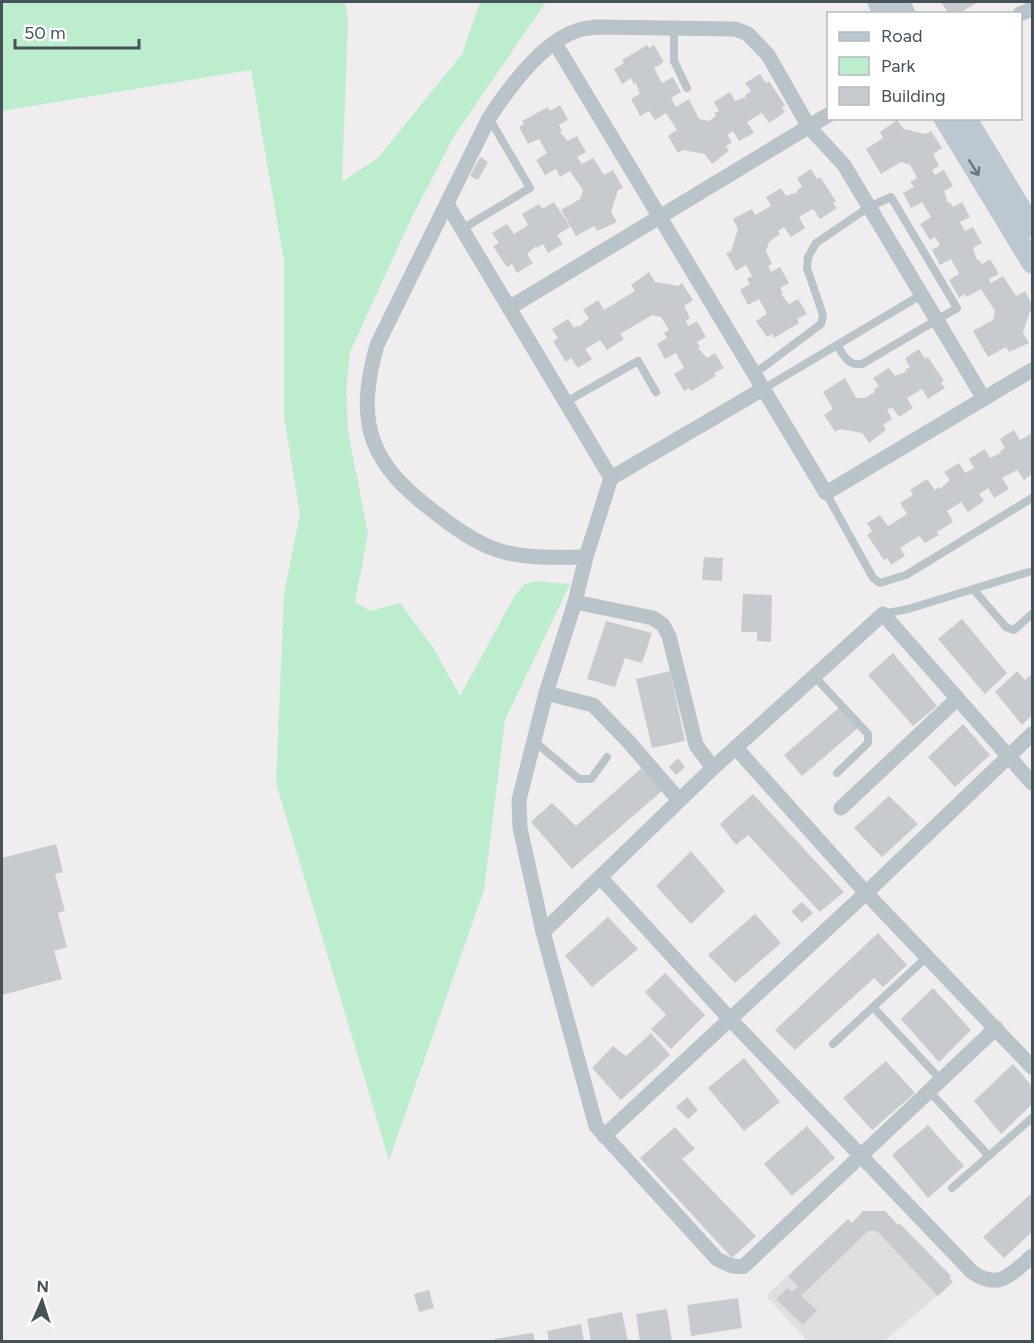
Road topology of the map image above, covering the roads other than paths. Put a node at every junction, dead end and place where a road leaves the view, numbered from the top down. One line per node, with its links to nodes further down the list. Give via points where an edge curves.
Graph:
1 (674, 28): 2 (street, via 597,27 578,30); 3 (lane, via 674,61); 8 (street, via 735,29 748,34 768,55)
2 (555, 43): 5 (street, via 507,90); 11 (street)
3 (687, 88)
4 (827, 116): 8 (street)
5 (489, 118): 9 (street); 13 (lane, via 530,188)
6 (945, 120): 14 (street, one-way to 14)
7 (967, 120): 12 (street)
8 (809, 127): 10 (street, via 844,165); 11 (street)
9 (447, 204): 13 (street); 28 (street, via 377,345 367,403 377,452 415,498 478,542 528,557)
10 (869, 207): 15 (street); 17 (lane, via 891,197 957,308); 20 (lane, via 816,243 808,257 807,268 823,315 821,324)
11 (658, 218): 16 (street); 20 (street)
12 (1032, 227)
13 (462, 229): 16 (street)
14 (1032, 263)
15 (921, 295): 17 (street); 18 (lane)
16 (509, 308): 24 (street)
17 (937, 321): 18 (lane, via 862,364 848,361); 23 (street)
18 (837, 345): 21 (lane)
19 (1032, 370): 23 (street)
20 (754, 374): 21 (street)
21 (763, 389): 25 (street); 26 (street)
22 (656, 392): 24 (lane, via 638,361)
23 (984, 399): 26 (street)
24 (566, 402): 25 (street)
25 (611, 477): 28 (street)
26 (826, 493): 27 (lane, via 873,578 880,583 906,575)
27 (1032, 498)
28 (586, 557): 31 (street)
29 (1032, 571): 30 (lane)
30 (972, 589): 32 (lane); 33 (lane, via 1006,627 1014,630)
31 (575, 602): 35 (street); 42 (street, via 653,618 663,625 696,745)
32 (883, 614): 34 (street); 36 (street)
33 (1032, 614)
34 (814, 676): 39 (street); 43 (lane, via 868,734 868,743)
35 (546, 693): 38 (street); 45 (street, via 592,705)
36 (957, 699): 41 (street); 46 (street)
37 (1032, 734): 41 (street)
38 (534, 741): 40 (lane, via 579,779 591,779); 49 (street, via 519,800 520,828)
39 (736, 748): 42 (street); 48 (street)
40 (607, 757)
41 (1008, 757): 44 (street); 48 (street)
42 (713, 768): 45 (street)
43 (837, 773)
44 (1032, 783)
45 (679, 800): 47 (street)
46 (841, 808)
47 (600, 877): 49 (street); 52 (street)
48 (866, 893): 50 (street); 52 (street)
49 (543, 932): 59 (street, via 592,1114)
50 (927, 957): 51 (lane); 53 (street)
51 (873, 1006): 54 (lane); 56 (lane)
52 (729, 1018): 59 (street); 61 (street)
53 (996, 1028): 55 (street); 56 (street)
54 (833, 1044)
55 (1032, 1067)
56 (941, 1080): 57 (street)
57 (929, 1091): 60 (lane); 61 (street)
58 (1032, 1118): 60 (lane)
59 (604, 1136): 61 (street, via 717,1259 736,1267 744,1266)
60 (988, 1155): 62 (lane)
61 (860, 1156): 63 (street, via 983,1280 1011,1275)
62 (952, 1188)
63 (1032, 1256)

